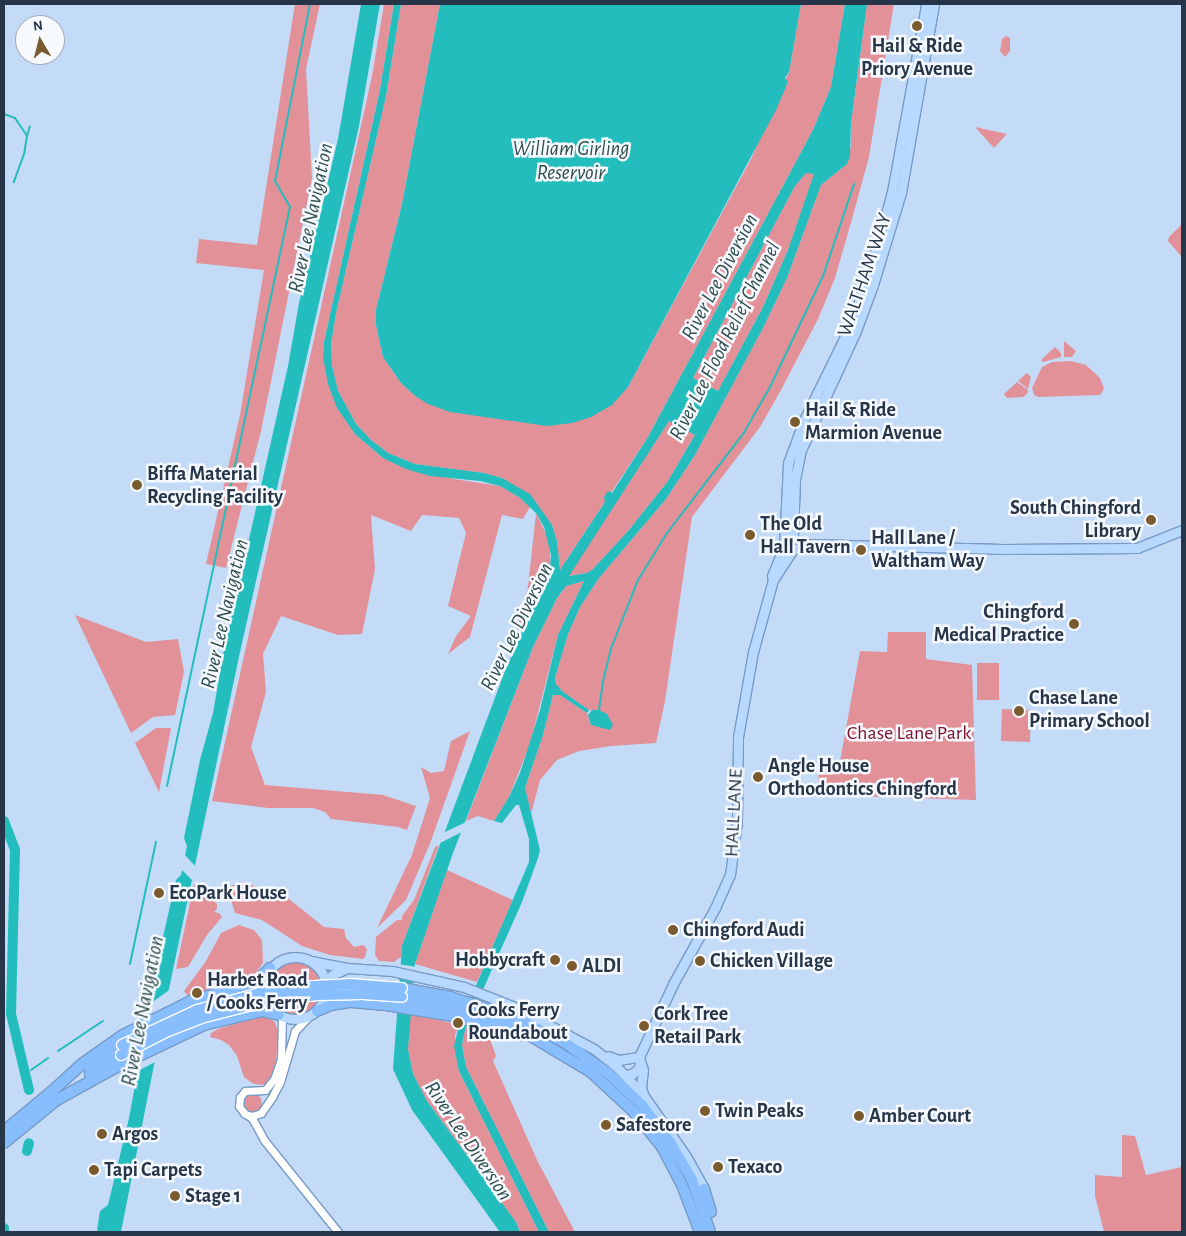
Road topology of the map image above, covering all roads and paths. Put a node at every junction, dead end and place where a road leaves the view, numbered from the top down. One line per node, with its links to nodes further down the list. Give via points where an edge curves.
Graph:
1 (929, 7): 3 (main road, WALTHAM WAY, via 904,158 892,192 880,250 849,338 820,396 804,441 795,480)
2 (1182, 530): 4 (main road, via 1131,548 1003,549)
3 (789, 540): 4 (main road); 5 (main road, via 786,550); 6 (main road, HALL LANE, via 776,562)
4 (811, 544): 5 (main road)
5 (794, 550): 6 (main road, HALL LANE)
6 (773, 580): 17 (main road, HALL LANE, via 753,652 738,737 737,822 730,875 716,908 673,984)
7 (311, 961): 8 (main road, via 293,957 283,959); 9 (main road); 10 (main road, via 322,972)
8 (270, 968): 12 (main road, via 264,982 265,998); 16 (highway, via 256,982 191,1001 173,1010)
9 (348, 968): 10 (main road, via 332,975); 13 (main road, via 392,971 464,987)
10 (326, 988): 11 (main road, via 324,999)
11 (313, 1013): 12 (main road, via 300,1019); 13 (highway, via 337,1004 372,1003); 23 (street, via 295,1032 280,1082)
12 (280, 1016): 16 (highway, via 262,1011 250,1013 204,1026 168,1041); 19 (street, via 281,1059 278,1070 269,1086)
13 (514, 1021): 14 (main road); 16 (highway, bridge, via 417,999 363,994 318,995 268,1001 205,1017); 30 (highway, via 590,1072 637,1115 672,1166); 31 (highway, via 543,1030 582,1053 642,1105 681,1160 697,1193)
14 (570, 1035): 15 (main road); 18 (main road)
15 (594, 1049): 17 (main road, via 619,1060); 18 (main road)
16 (122, 1050): 21 (highway); 21 (highway, via 82,1063)
17 (640, 1059): 18 (main road, HALL LANE, via 639,1068); 20 (main road)
18 (624, 1077): 20 (main road); 22 (main road)
19 (258, 1090): 23 (street, via 264,1097); 24 (street, via 246,1091 240,1097 241,1110)
20 (644, 1096): 22 (main road)
21 (51, 1098): 26 (highway); 27 (highway)
22 (649, 1105): 28 (main road, via 686,1156)
23 (262, 1111): 24 (street); 25 (street)
24 (248, 1115): 25 (street)
25 (258, 1129): 29 (street, via 271,1150)
26 (4, 1131)
27 (4, 1143)
28 (704, 1189): 32 (highway)
29 (338, 1232)
30 (700, 1232)
31 (710, 1232)
32 (716, 1232)

